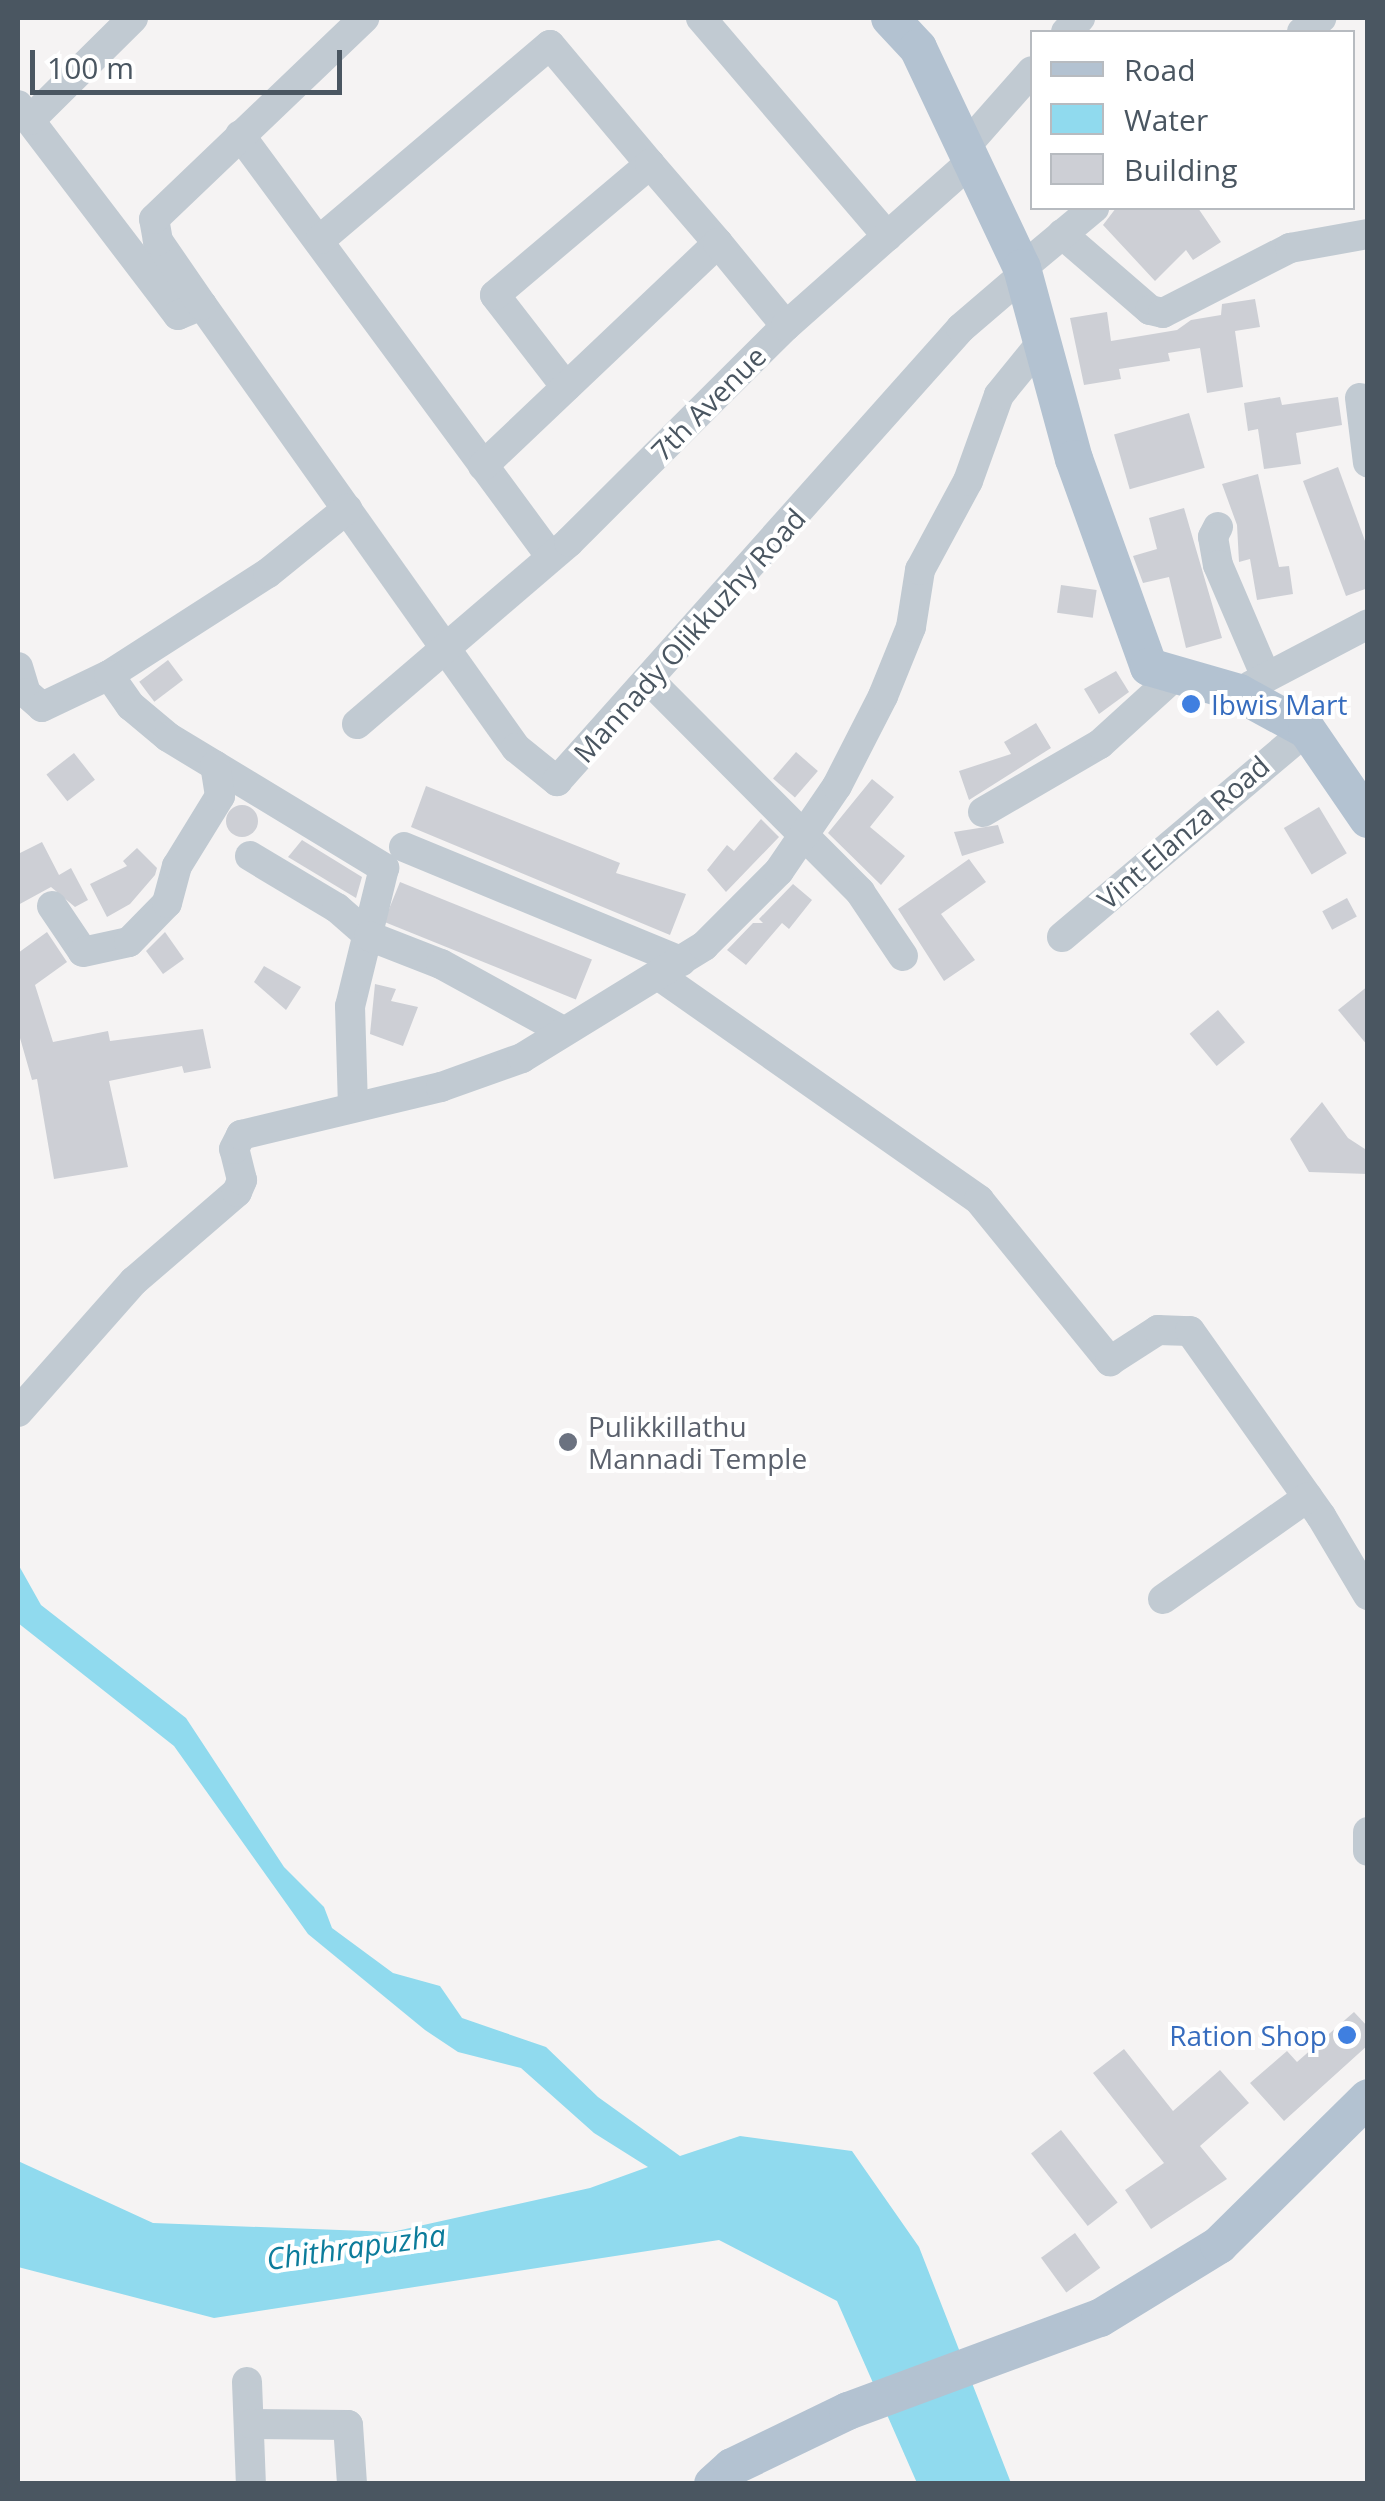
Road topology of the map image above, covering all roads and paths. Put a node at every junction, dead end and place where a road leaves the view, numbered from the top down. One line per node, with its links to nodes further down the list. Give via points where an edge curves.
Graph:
1 (133, 18): 6 (street)
2 (364, 18): 7 (street)
3 (701, 18): 13 (street)
4 (890, 18): 8 (main road, via 918,48)
5 (1030, 74): 8 (street, 7th Avenue)
6 (24, 112): 17 (street, via 178,315)
7 (240, 136): 14 (street); 17 (street, via 154,218 158,242)
8 (968, 154): 13 (street, 7th Avenue); 16 (main road)
9 (650, 164): 14 (street, via 550,45); 15 (street); 20 (street, via 496,295)
10 (1092, 210): 11 (street, Mannady Olikkuzhy Road)
11 (1062, 234): 12 (street, via 1150,310 1163,313 1290,248); 16 (street, Mannady Olikkuzhy Road)
12 (1368, 234)
13 (887, 236): 18 (street, 7th Avenue)
14 (320, 239): 23 (street)
15 (718, 243): 18 (street); 20 (street)
16 (1023, 271): 19 (main road); 32 (street, Mannady Olikkuzhy Road, via 961,328)
17 (202, 305): 24 (street)
18 (786, 326): 26 (street, 7th Avenue)
19 (1042, 342): 30 (main road, via 1074,458 1149,667); 39 (street, via 999,395 968,481 920,570 911,628 883,696 836,786)
20 (566, 387): 23 (street)
21 (1360, 398): 22 (street)
22 (1368, 463)
23 (483, 466): 26 (street)
24 (348, 509): 28 (street); 31 (street, via 268,572)
25 (1218, 527): 33 (street, via 1218,565)
26 (551, 557): 28 (street, 7th Avenue)
27 (1368, 624): 33 (street)
28 (444, 645): 32 (street, Mannady Olikkuzhy Road, via 516,748 557,781); 34 (street)
29 (18, 666): 31 (street, via 26,693 42,707)
30 (1177, 674): 33 (main road); 37 (street, via 1100,744)
31 (109, 675): 36 (street, via 131,706)
32 (650, 682): 39 (street)
33 (1252, 685): 35 (main road)
34 (356, 724)
35 (1307, 730): 38 (main road); 44 (street, Vint Elanza Road)
36 (215, 766): 42 (street, via 220,796 177,866 167,903 129,942 83,952); 43 (street, via 377,859 384,868)
37 (982, 812)
38 (1368, 819)
39 (801, 834): 45 (street, via 860,892); 46 (street, via 780,871 704,946)
40 (404, 847): 46 (street)
41 (250, 856): 43 (street, via 337,908)
42 (52, 906)
43 (369, 936): 47 (street, via 440,964); 48 (street, via 346,1036)
44 (1062, 937)
45 (902, 956)
46 (669, 968): 47 (street); 50 (street, via 979,1200 1110,1361 1158,1330 1185,1326)
47 (563, 1031): 48 (street, via 522,1058 457,1082)
48 (353, 1107): 49 (street, via 240,1135 234,1149 242,1180 237,1192 134,1281)
49 (18, 1412)
50 (1308, 1497): 51 (street); 52 (street)
51 (1368, 1595)
52 (1162, 1599)
53 (1368, 1832): 54 (street)
54 (1368, 1851)
55 (1368, 2098): 60 (main road, via 1219,2245 1100,2318 848,2411 732,2467)
56 (248, 2382): 57 (street)
57 (252, 2424): 58 (street); 59 (street, via 348,2425)
58 (251, 2484)
59 (352, 2484)
60 (713, 2484)

